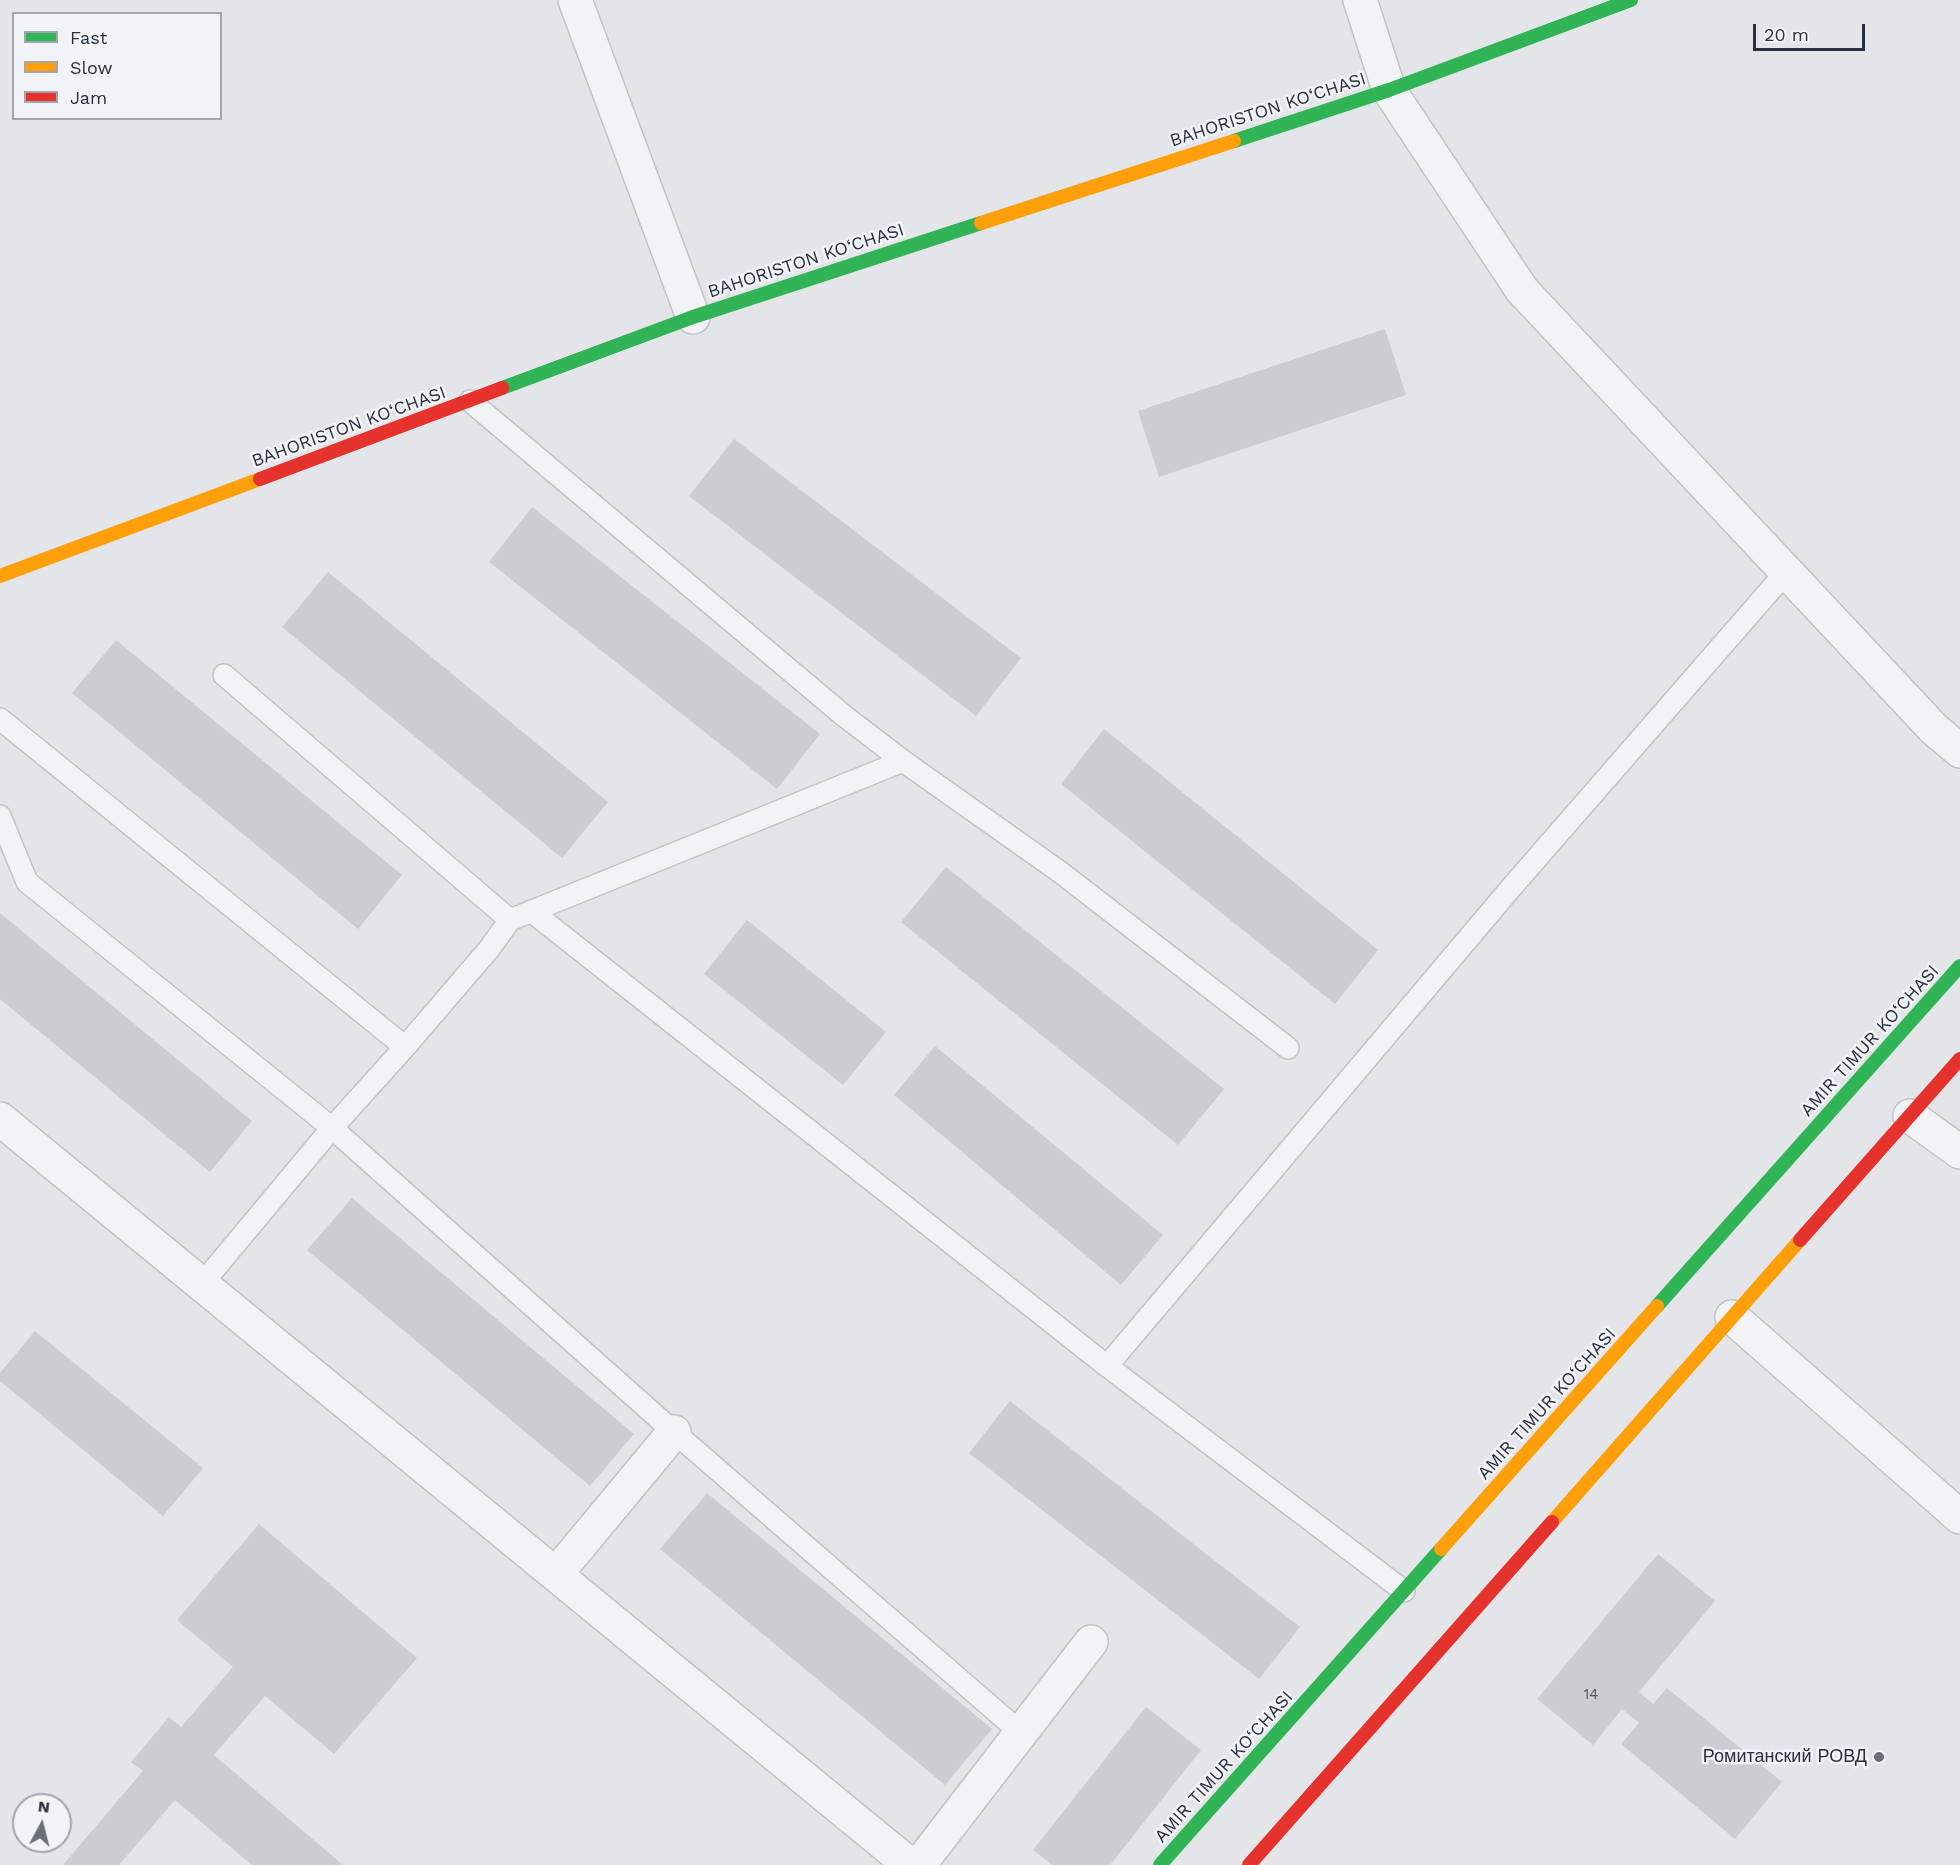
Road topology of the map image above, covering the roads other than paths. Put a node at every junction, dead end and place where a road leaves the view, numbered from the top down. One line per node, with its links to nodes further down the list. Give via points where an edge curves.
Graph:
1 (575, 0): 5 (street)
2 (1359, 0): 4 (street)
3 (1630, 0): 4 (street, BAHORISTON KO‘CHASI)
4 (1389, 90): 5 (street, BAHORISTON KO‘CHASI); 7 (street, via 1522,290)
5 (693, 317): 6 (street, BAHORISTON KO‘CHASI)
6 (470, 401): 8 (street, BAHORISTON KO‘CHASI); 12 (lane, via 843,716)
7 (1787, 571): 11 (street, via 1934,729); 26 (lane, via 1510,889)
8 (0, 576)
9 (224, 675): 15 (lane)
10 (0, 719): 17 (lane)
11 (1960, 751)
12 (903, 761): 14 (lane); 18 (lane, via 1060,872)
13 (0, 816): 22 (lane, via 27,882)
14 (531, 911): 15 (lane); 26 (lane)
15 (510, 920): 17 (lane)
16 (1960, 966): 30 (street, AMIR TIMUR KO‘CHASI)
17 (405, 1047): 22 (lane)
18 (1288, 1048)
19 (1960, 1059): 20 (street)
20 (1910, 1116): 23 (street); 25 (street)
21 (0, 1119): 24 (street)
22 (333, 1128): 24 (lane); 27 (lane)
23 (1960, 1152)
24 (201, 1286): 29 (street)
25 (1732, 1317): 28 (street); 36 (street)
26 (1107, 1366): 30 (lane)
27 (674, 1432): 29 (street); 32 (lane)
28 (1960, 1517)
29 (556, 1574): 33 (street)
30 (1404, 1591): 35 (street, AMIR TIMUR KO‘CHASI)
31 (1090, 1642): 32 (street)
32 (1020, 1732): 34 (street)
33 (910, 1865)
34 (919, 1865)
35 (1161, 1865)
36 (1249, 1865)

